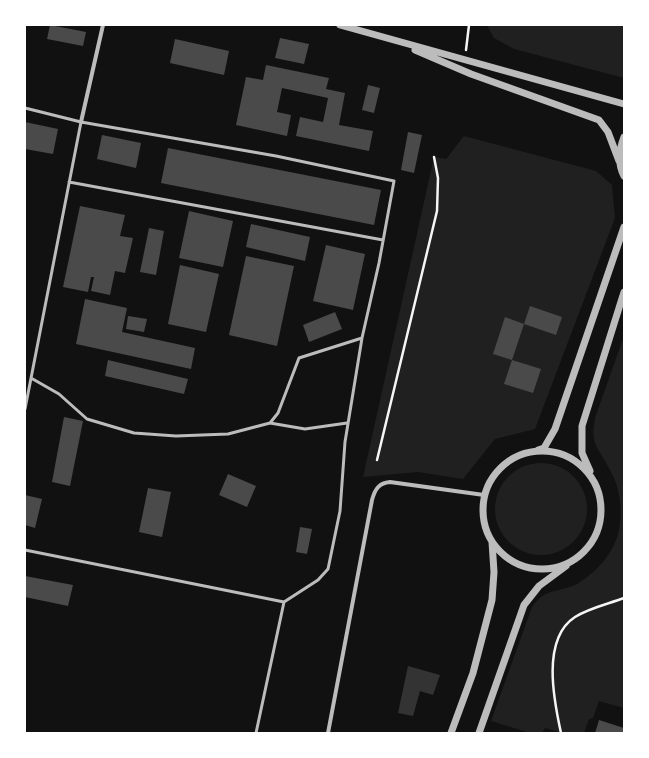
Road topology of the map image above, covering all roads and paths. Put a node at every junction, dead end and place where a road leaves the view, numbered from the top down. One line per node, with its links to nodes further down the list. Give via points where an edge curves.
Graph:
1 (103, 25): 8 (street)
2 (340, 25): 4 (street)
3 (469, 25): 5 (path)
4 (393, 40): 5 (street); 11 (street, via 471,74 599,120 608,132)
5 (465, 60): 6 (street)
6 (624, 104)
7 (25, 108): 8 (lane)
8 (81, 122): 13 (lane); 15 (lane, via 276,156 394,181)
9 (624, 137): 11 (street)
10 (434, 157): 24 (path, via 438,178 437,211)
11 (619, 161): 12 (street)
12 (624, 176)
13 (69, 182): 15 (lane); 19 (lane)
14 (624, 227): 23 (street, via 555,429 544,448)
15 (384, 240): 18 (lane)
16 (624, 292): 17 (street)
17 (620, 314): 25 (street, via 582,426 582,453)
18 (362, 338): 21 (lane, via 299,358 278,413); 22 (lane)
19 (31, 378): 20 (lane); 21 (lane, via 58,394 87,419 134,434 228,434)
20 (25, 409)
21 (270, 423): 22 (lane, via 305,429)
22 (347, 423): 31 (lane, via 340,511 328,570 318,580)
23 (536, 450): 25 (street, via 554,451 570,457 585,468); 26 (street, via 518,455 502,465 491,479)
24 (377, 460)
25 (595, 483): 29 (street, via 601,505 597,533)
26 (484, 495): 27 (street, via 484,525); 33 (street, via 390,482 376,489)
27 (492, 542): 29 (street, via 504,556 521,566 552,568); 34 (street, via 492,600 473,673)
28 (25, 550): 31 (lane)
29 (576, 559): 35 (street, via 539,586 524,605)
30 (624, 598): 36 (path, via 574,617 558,637 553,664 553,690)
31 (284, 602): 32 (lane)
32 (256, 733)
33 (328, 733)
34 (451, 733)
35 (479, 733)
36 (562, 733)

